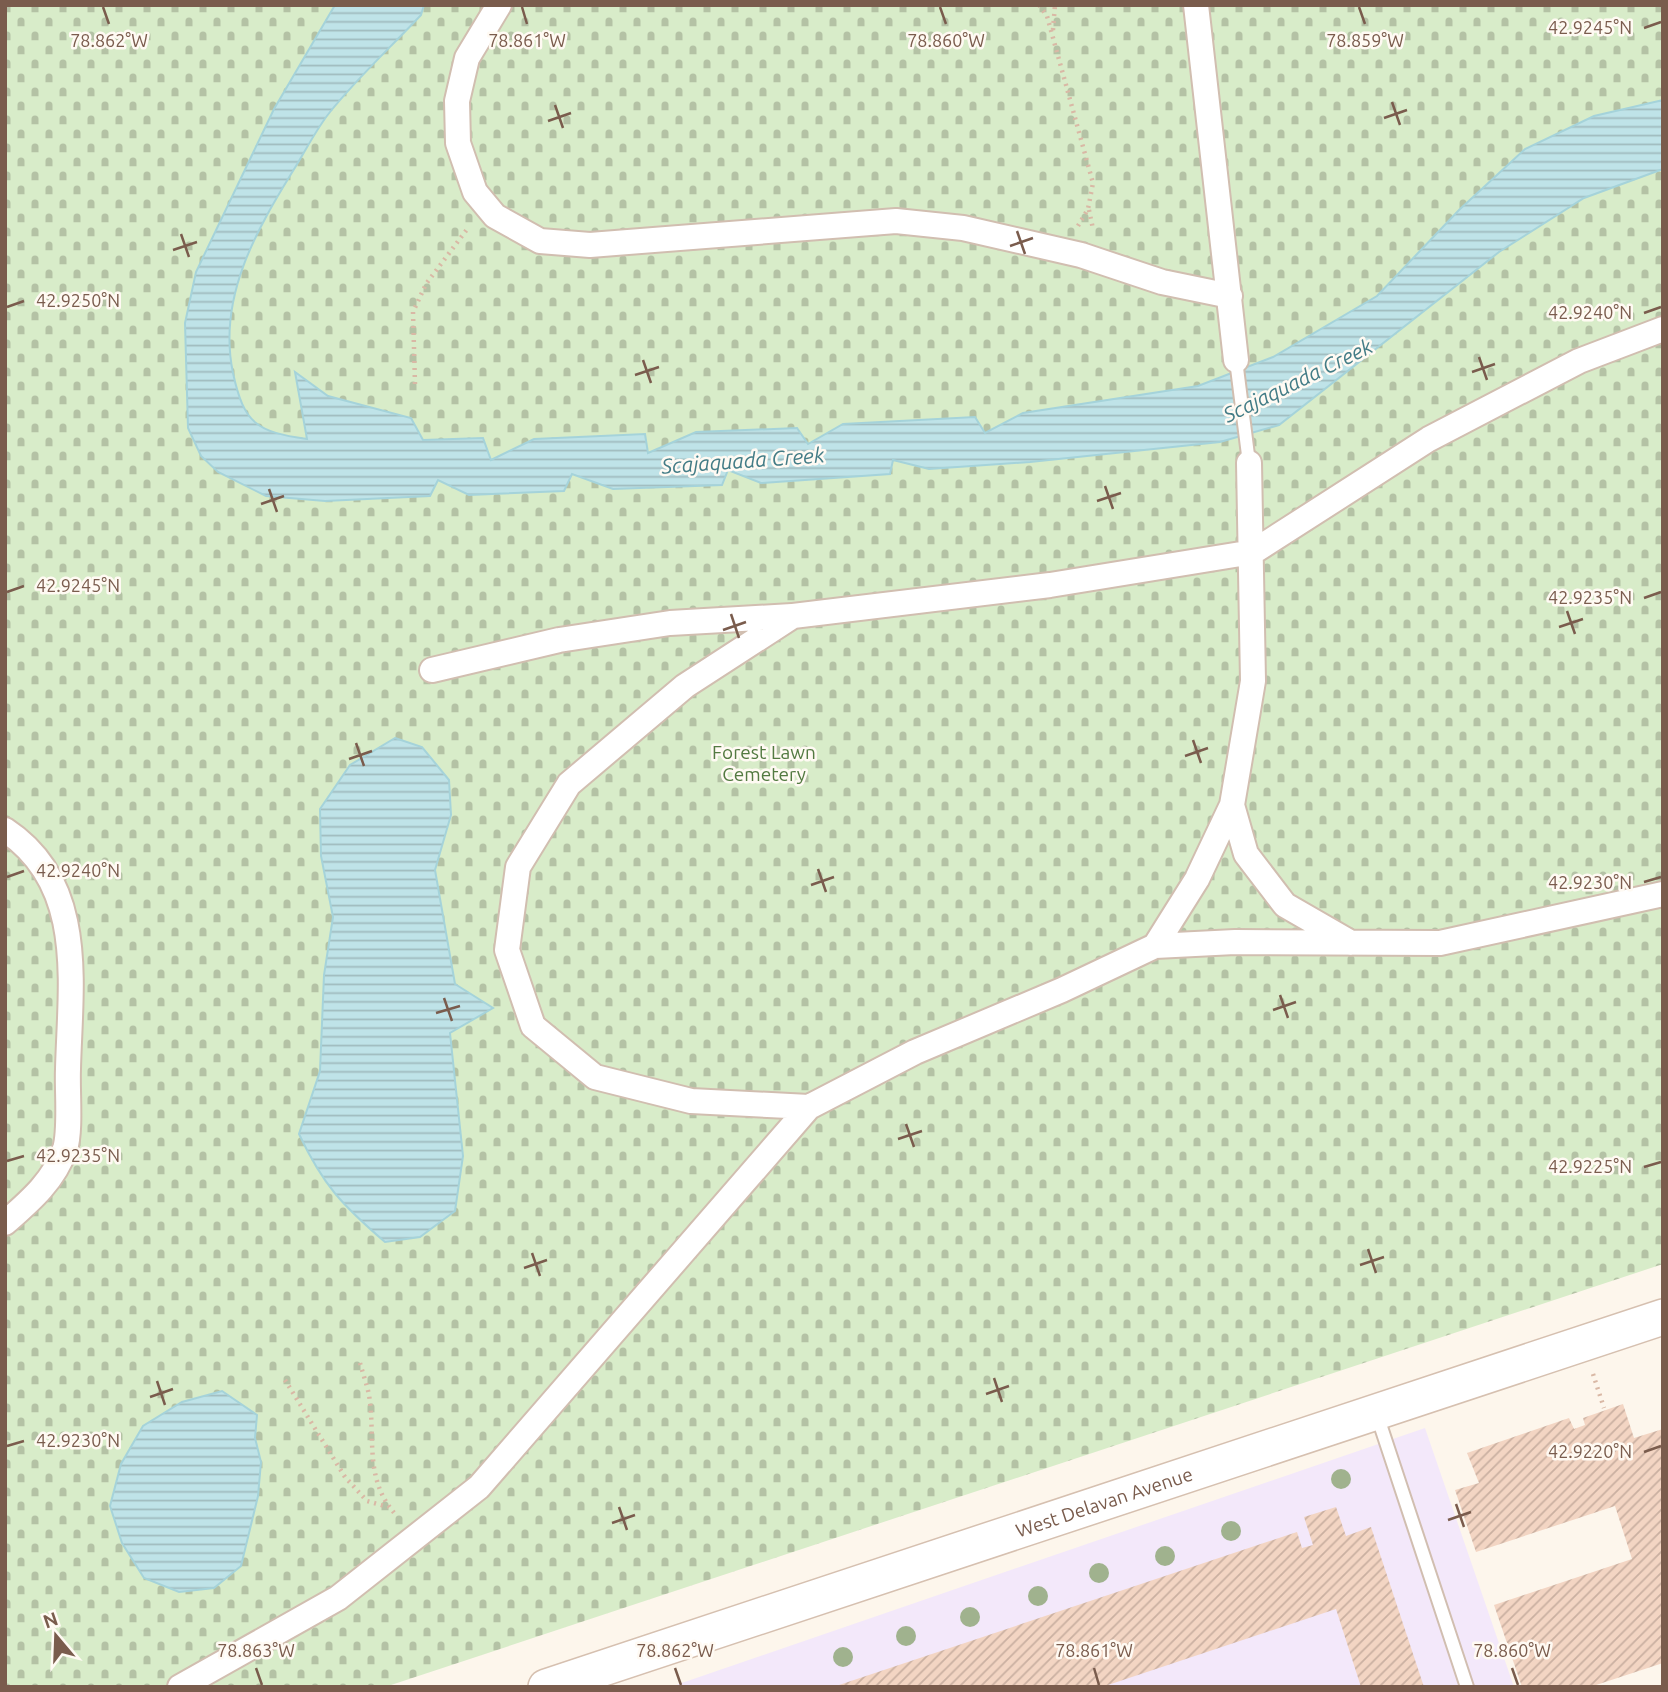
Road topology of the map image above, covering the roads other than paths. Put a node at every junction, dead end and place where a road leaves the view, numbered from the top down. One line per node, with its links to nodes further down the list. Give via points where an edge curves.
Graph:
1 (499, 5): 3 (street, via 467,58 457,101 458,143 475,192 495,216 540,241 590,245 896,221 963,228)
2 (1196, 5): 3 (street)
3 (1230, 296): 5 (street)
4 (1663, 329): 7 (street, via 1579,361 1429,439)
5 (1236, 360): 6 (lane)
6 (1249, 463): 7 (street)
7 (1253, 552): 8 (street, via 1050,585); 10 (street, via 1254,681)
8 (793, 615): 9 (street, via 657,625 559,640); 15 (street, via 685,687 569,784 518,867 507,950 533,1026 595,1077 691,1101)
9 (432, 670)
10 (1232, 804): 13 (street, via 1246,854 1284,905); 14 (street, via 1197,879)
11 (5, 830): 16 (street, via 22,841 58,892 72,947 65,1148 45,1186)
12 (1663, 894): 13 (street, via 1440,943)
13 (1352, 944): 14 (street)
14 (1154, 946): 15 (street, via 915,1052)
15 (809, 1107): 20 (street, via 479,1487 338,1598)
16 (5, 1223)
17 (1663, 1317): 18 (street, West Delavan Avenue)
18 (1376, 1412): 19 (street, West Delavan Avenue); 22 (lane)
19 (598, 1679): 21 (street, West Delavan Avenue)
20 (180, 1687)
21 (546, 1687)
22 (1467, 1687)

